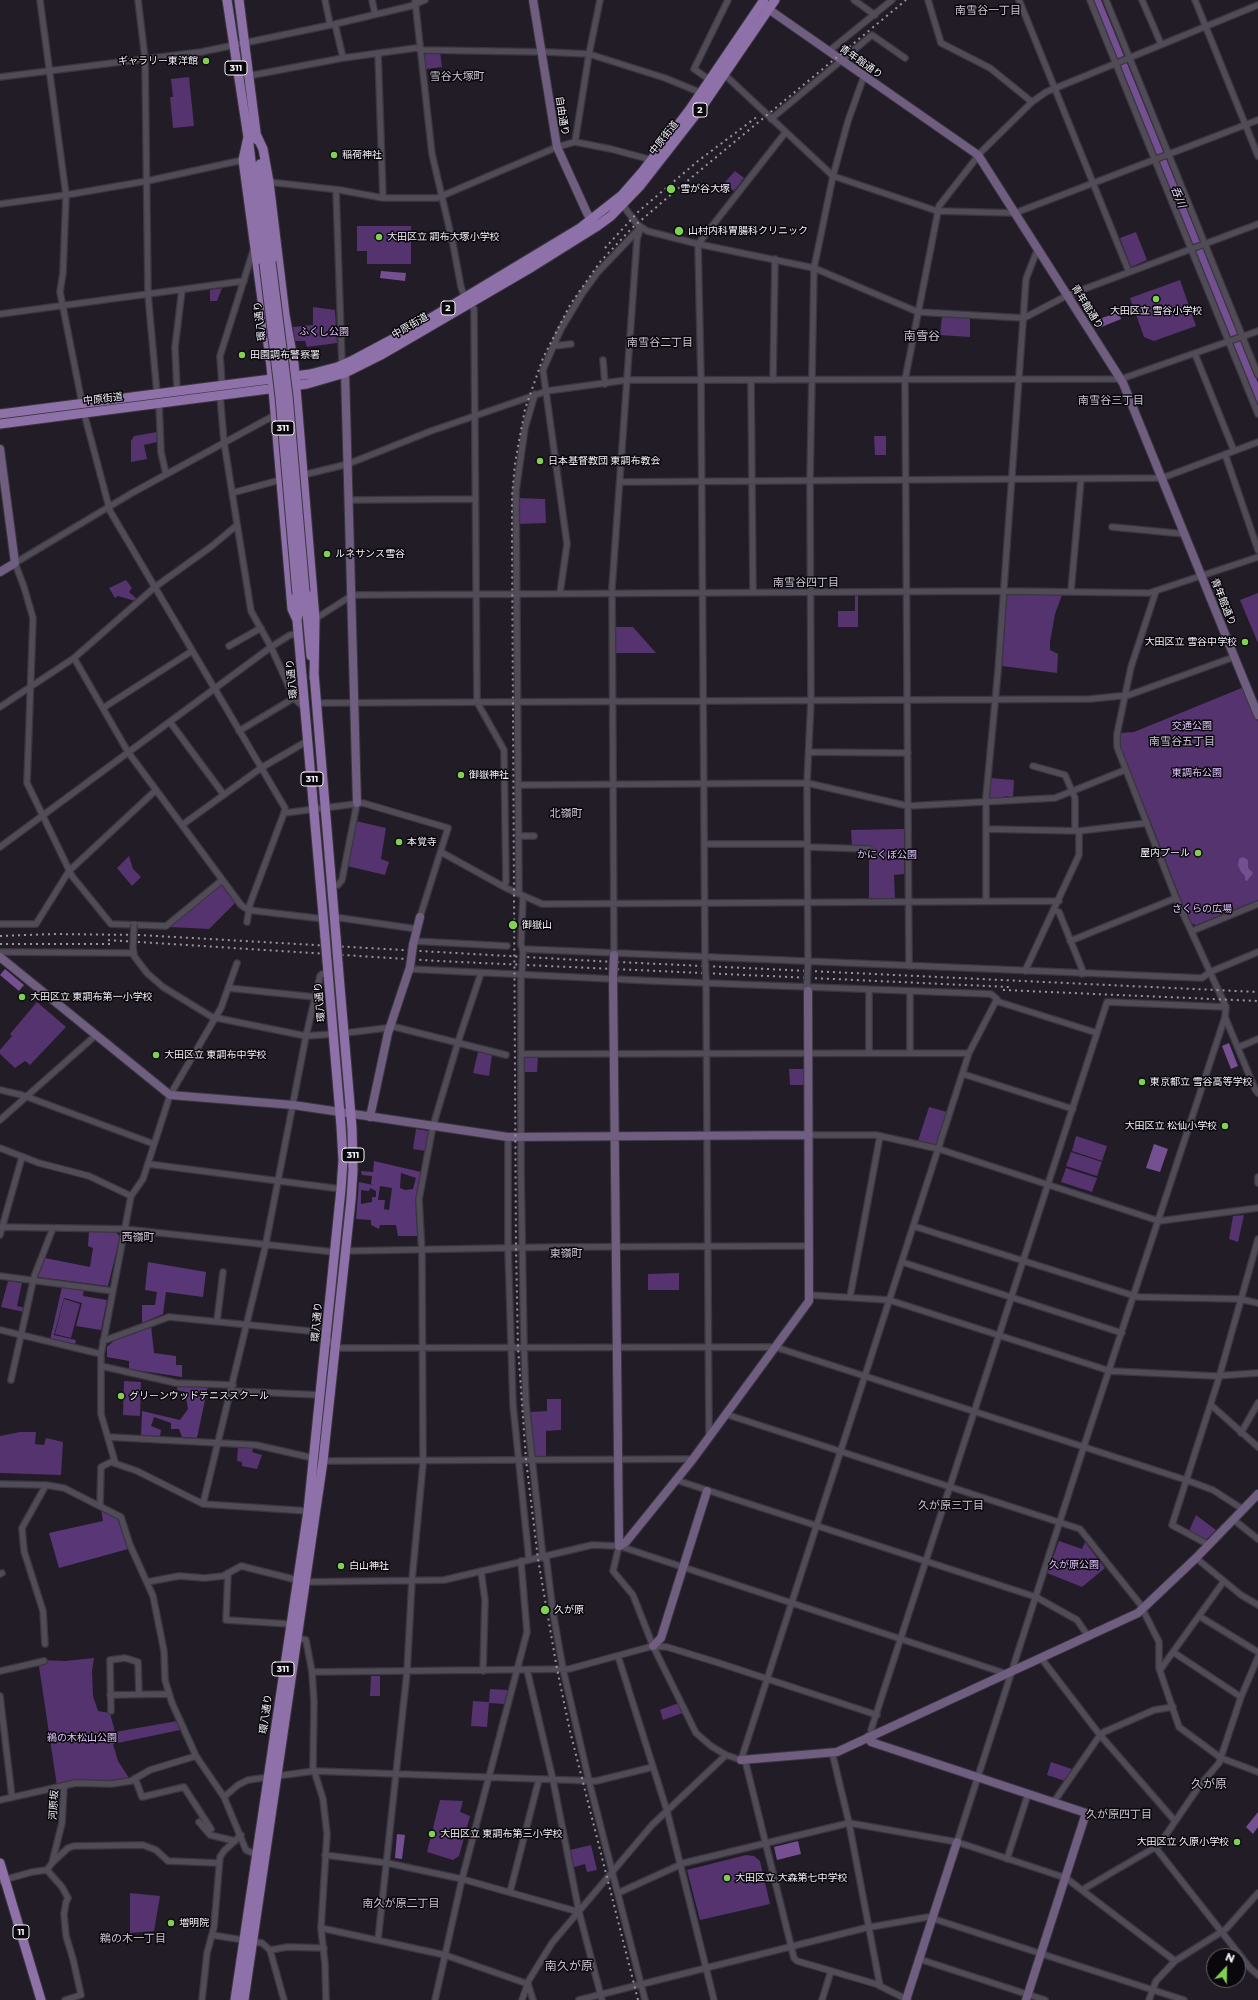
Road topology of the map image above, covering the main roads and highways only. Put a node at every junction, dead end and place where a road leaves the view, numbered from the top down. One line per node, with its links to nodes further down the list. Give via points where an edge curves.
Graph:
1 (227, 0): 6 (main road, 環八通り / 311, via 233,46)
2 (238, 0): 6 (main road, 環八通り / 311, via 248,76)
3 (775, 0): 4 (main road, 中原街道 / 2)
4 (765, 4): 5 (main road, 中原街道 / 2, via 710,80); 5 (main road, 中原街道 / 2, via 725,75)
5 (705, 95): 7 (main road, 中原街道 / 2); 7 (main road, 中原街道 / 2, via 644,182)
6 (252, 135): 8 (main road, 311, via 263,150); 9 (main road, via 243,160); 17 (main road, 環八通り / 311, bridge, via 288,396)
7 (620, 202): 10 (main road, 中原街道 / 2, via 400,344)
8 (285, 315): 9 (main road); 11 (main road, 311)
9 (264, 318): 12 (main road)
10 (344, 369): 11 (main road, 中原街道 / 2); 13 (main road, 中原街道 / 2, via 326,380)
11 (295, 376): 12 (main road, 中原街道 / 2); 13 (main road, 311)
12 (272, 378): 14 (main road); 15 (main road, 中原街道 / 2)
13 (296, 386): 14 (main road, 中原街道 / 2); 19 (main road, 311, via 315,619)
14 (273, 388): 16 (main road, 中原街道 / 2); 18 (main road, via 292,609)
15 (0, 414)
16 (0, 424)
17 (301, 593): 18 (main road, 環八通り / 311); 19 (main road, 環八通り / 311)
18 (297, 620): 20 (main road, 環八通り / 311, via 315,810)
19 (314, 678): 20 (main road, 環八通り / 311, via 331,886)
20 (329, 918): 21 (main road, 環八通り / 311, bridge, via 325,937 343,1160); 21 (main road, 環八通り / 311, bridge, via 336,937 351,1114 353,1170 323,1461)
21 (301, 1581): 22 (main road, 環八通り / 311, via 297,1638); 22 (main road, 環八通り / 311, via 290,1624)
22 (272, 1778): 25 (main road, 環八通り / 311); 25 (main road, 環八通り / 311, via 257,1855)
23 (0, 1863): 24 (main road, 11)
24 (3, 1881): 26 (main road, 11)
25 (248, 1941): 27 (main road, 環八通り / 311); 28 (main road, 環八通り / 311)
26 (42, 2000)
27 (235, 2000)
28 (244, 2000)

